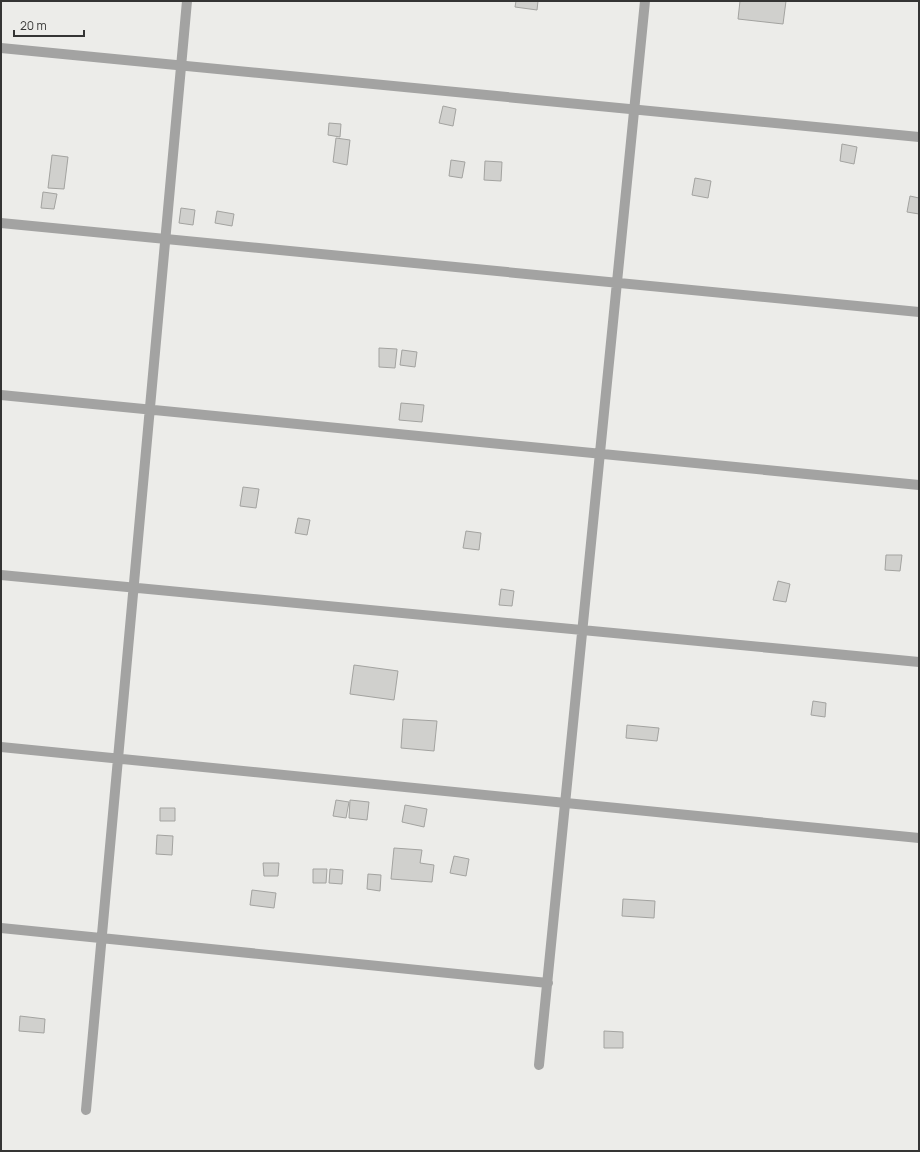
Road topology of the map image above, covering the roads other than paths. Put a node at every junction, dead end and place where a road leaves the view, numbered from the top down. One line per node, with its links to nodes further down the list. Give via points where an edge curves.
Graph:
1 (187, 1): 4 (street)
2 (645, 1): 5 (street)
3 (1, 48): 4 (street)
4 (181, 65): 5 (street); 8 (street)
5 (634, 110): 6 (street); 9 (street)
6 (919, 137)
7 (1, 223): 8 (street)
8 (165, 239): 9 (street); 12 (street)
9 (617, 283): 10 (street); 13 (street)
10 (919, 312)
11 (1, 395): 12 (street)
12 (150, 410): 13 (street); 16 (street)
13 (600, 454): 14 (street); 17 (street)
14 (919, 485)
15 (1, 575): 16 (street)
16 (133, 588): 17 (street); 20 (street)
17 (582, 630): 18 (street); 21 (street)
18 (919, 662)
19 (1, 747): 20 (street)
20 (118, 758): 21 (street); 24 (street)
21 (566, 803): 22 (street); 25 (street)
22 (919, 838)
23 (1, 928): 24 (street)
24 (102, 938): 25 (street); 27 (street)
25 (548, 983): 26 (street)
26 (539, 1065)
27 (86, 1110)

